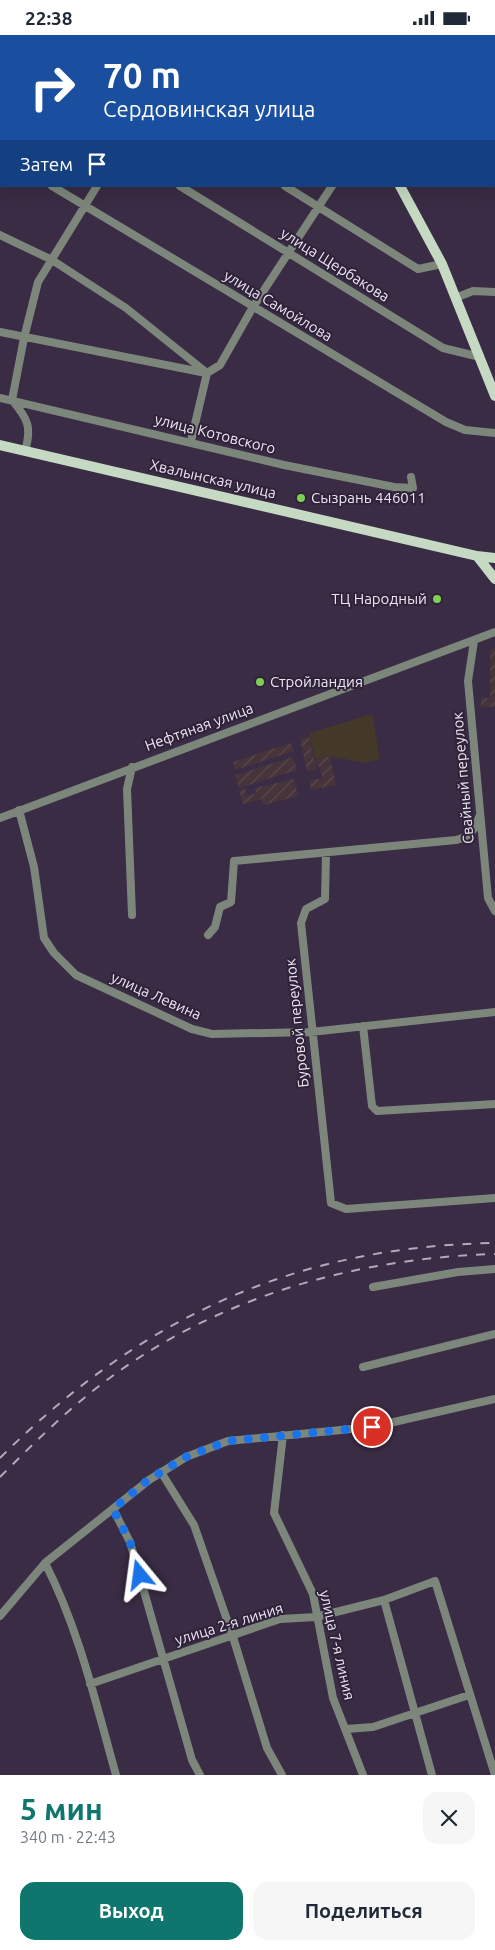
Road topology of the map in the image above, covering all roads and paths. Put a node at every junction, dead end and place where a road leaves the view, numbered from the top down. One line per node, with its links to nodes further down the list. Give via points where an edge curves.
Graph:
1 (54, 187): 8 (street, улица Самойлова)
2 (96, 187): 8 (street)
3 (182, 187): 10 (street, улица Щербакова)
4 (287, 187): 7 (street)
5 (331, 187): 7 (street)
6 (401, 187): 12 (main road)
7 (318, 206): 10 (street); 12 (street, via 418,269)
8 (85, 207): 11 (street); 15 (street, улица Самойлова)
9 (0, 235): 11 (street)
10 (288, 253): 15 (street); 18 (street, улица Щербакова, via 443,348)
11 (52, 260): 17 (street, via 38,282); 19 (street, via 126,308)
12 (442, 264): 14 (main road)
13 (495, 292): 14 (street, via 473,291)
14 (455, 298): 18 (main road)
15 (253, 307): 19 (street, via 220,365); 23 (street, улица Самойлова, via 446,422 465,430)
16 (0, 332): 17 (street)
17 (24, 338): 19 (street); 22 (street)
18 (480, 357): 20 (main road)
19 (207, 373): 24 (street)
20 (495, 396)
21 (0, 398): 22 (street, улица Котовского)
22 (12, 400): 24 (street, улица Котовского); 26 (street, via 27,418)
23 (495, 433)
24 (191, 441): 27 (street, улица Котовского, via 284,465 394,487 413,489)
25 (0, 445): 26 (main road, Хвалынская улица)
26 (25, 451): 28 (main road, Хвалынская улица)
27 (411, 477)
28 (477, 556): 29 (main road, Хвалынская улица); 30 (main road)
29 (495, 558)
30 (495, 579)
31 (494, 631): 32 (street, Нефтяная улица)
32 (474, 641): 33 (street, Нефтяная улица); 35 (street, Свайный переулок, via 468,681)
33 (132, 767): 34 (street, Нефтяная улица); 39 (street, via 127,789)
34 (18, 810): 36 (street, Нефтяная улица); 43 (street, улица Левина, via 34,867 44,938 76,975 192,1029 212,1034)
35 (480, 817): 37 (street, via 474,830 463,839); 38 (street, Свайный переулок, via 488,898)
36 (0, 818)
37 (326, 853): 40 (street, via 234,861 231,902 220,907 215,927); 43 (street, Буровой переулок, via 325,899 306,909 301,923)
38 (495, 911)
39 (132, 915)
40 (208, 935)
41 (495, 1012): 42 (street, улица Левина)
42 (363, 1026): 43 (street, улица Левина); 44 (street, via 372,1106 377,1111)
43 (311, 1031): 45 (street, Буровой переулок, via 330,1203 346,1209)
44 (495, 1104)
45 (495, 1198)
46 (495, 1269): 47 (street, via 458,1271)
47 (373, 1287)
48 (495, 1334): 49 (street)
49 (363, 1367)
50 (495, 1399): 51 (street, via 372,1427)
51 (283, 1435): 52 (street, via 228,1441 186,1457); 57 (street, улица 7-я линия, via 274,1513 313,1594)
52 (161, 1473): 53 (street); 58 (street, via 194,1525)
53 (113, 1509): 54 (street); 59 (street, via 130,1542)
54 (44, 1563): 56 (street); 60 (street, via 59,1591)
55 (384, 1600): 57 (street, улица 2-я линия); 61 (street, улица 2-я линия, via 436,1581); 62 (street)
56 (0, 1616)
57 (316, 1617): 58 (street, улица 2-я линия, via 280,1619); 63 (street, улица 7-я линия, via 333,1698)
58 (233, 1637): 59 (street, улица 2-я линия); 66 (street, via 267,1748)
59 (163, 1658): 60 (street, улица 2-я линия); 65 (street, via 192,1760)
60 (90, 1684): 64 (street)
61 (469, 1695): 62 (street); 69 (street)
62 (416, 1712): 63 (street, via 373,1727); 68 (street)
63 (346, 1729): 67 (street, улица 7-я линия)
64 (116, 1775)
65 (200, 1775)
66 (282, 1775)
67 (363, 1775)
68 (432, 1775)
69 (494, 1775)

